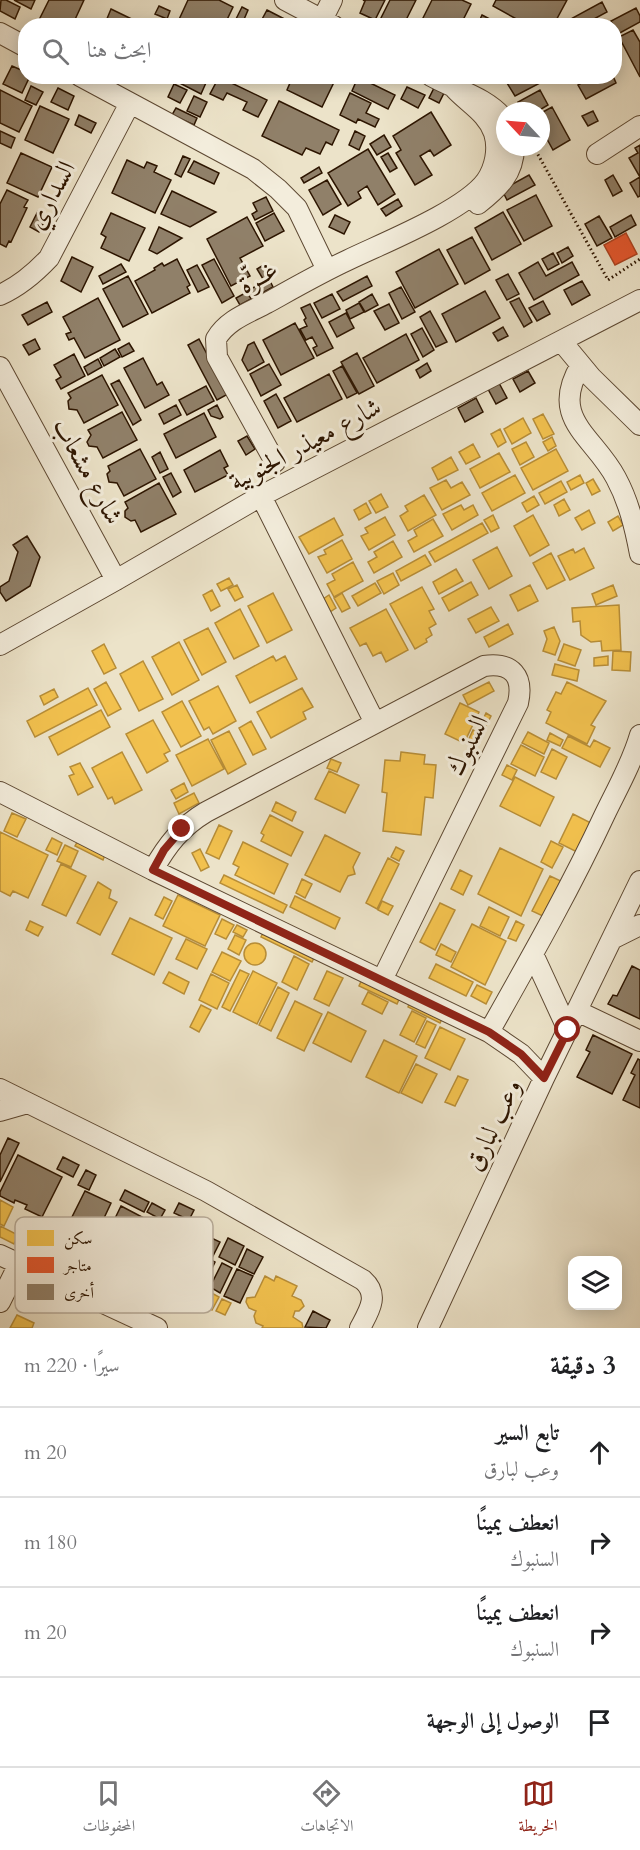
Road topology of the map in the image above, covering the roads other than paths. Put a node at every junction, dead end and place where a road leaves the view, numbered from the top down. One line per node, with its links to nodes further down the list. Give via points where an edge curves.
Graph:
1 (285, 0): 3 (street)
2 (332, 0): 4 (street)
3 (319, 18)
4 (329, 18)
5 (0, 33): 6 (street)
6 (18, 43)
7 (95, 84): 10 (street)
8 (445, 84): 9 (street, غــرّة)
9 (455, 89): 11 (street, غــرّة); 15 (street, غــرّة, via 485,116 494,134 496,153 486,182)
10 (130, 103): 16 (street, via 253,169 278,189 297,208); 17 (street, السداري, via 49,258 32,275)
11 (496, 110)
12 (640, 126): 13 (street)
13 (597, 154)
14 (514, 156): 15 (street, غــرّة, via 497,188 476,205)
15 (455, 208): 16 (street, غــرّة)
16 (327, 270): 24 (street, غــرّة, via 227,324 216,339 217,357)
17 (0, 295)
18 (640, 300): 19 (street, شارع معيذر الجنوبية)
19 (562, 342): 20 (street); 25 (street, شارع معيذر الجنوبية)
20 (581, 365): 23 (street); 26 (street, via 569,390 571,414 580,433 602,456 617,480)
21 (0, 366): 22 (street, شارع مشعاب)
22 (6, 392): 27 (street, شارع مشعاب)
23 (640, 425)
24 (275, 462)
25 (261, 496): 27 (street, شارع معيذر الجنوبية); 29 (street)
26 (640, 554)
27 (116, 580): 28 (street, شارع معيذر الجنوبية)
28 (0, 645)
29 (375, 723): 32 (street, السنبوك, via 193,820 172,838); 37 (street, السنبوك, via 484,666 497,664 509,668 518,678 518,703)
30 (640, 735): 36 (street, via 598,830)
31 (0, 792): 32 (street)
32 (153, 870): 37 (street)
33 (640, 881): 35 (street, وعب لبارق)
34 (640, 925): 35 (street)
35 (612, 939): 38 (street, وعب لبارق)
36 (533, 954): 39 (street); 40 (street)
37 (382, 980): 40 (street)
38 (577, 1011): 39 (street, وعب لبارق); 41 (street)
39 (568, 1030): 42 (street, وعب لبارق)
40 (489, 1032): 42 (street, via 521,1054)
41 (640, 1041)
42 (544, 1078): 53 (street, وعب لبارق)
43 (0, 1089): 44 (street)
44 (28, 1102): 45 (street); 52 (street, via 206,1191 363,1280 372,1301)
45 (0, 1111)
46 (0, 1255): 47 (street)
47 (15, 1262)
48 (15, 1272): 49 (street)
49 (0, 1302)
50 (125, 1313): 51 (street)
51 (157, 1328)
52 (360, 1328)
53 (428, 1328)

